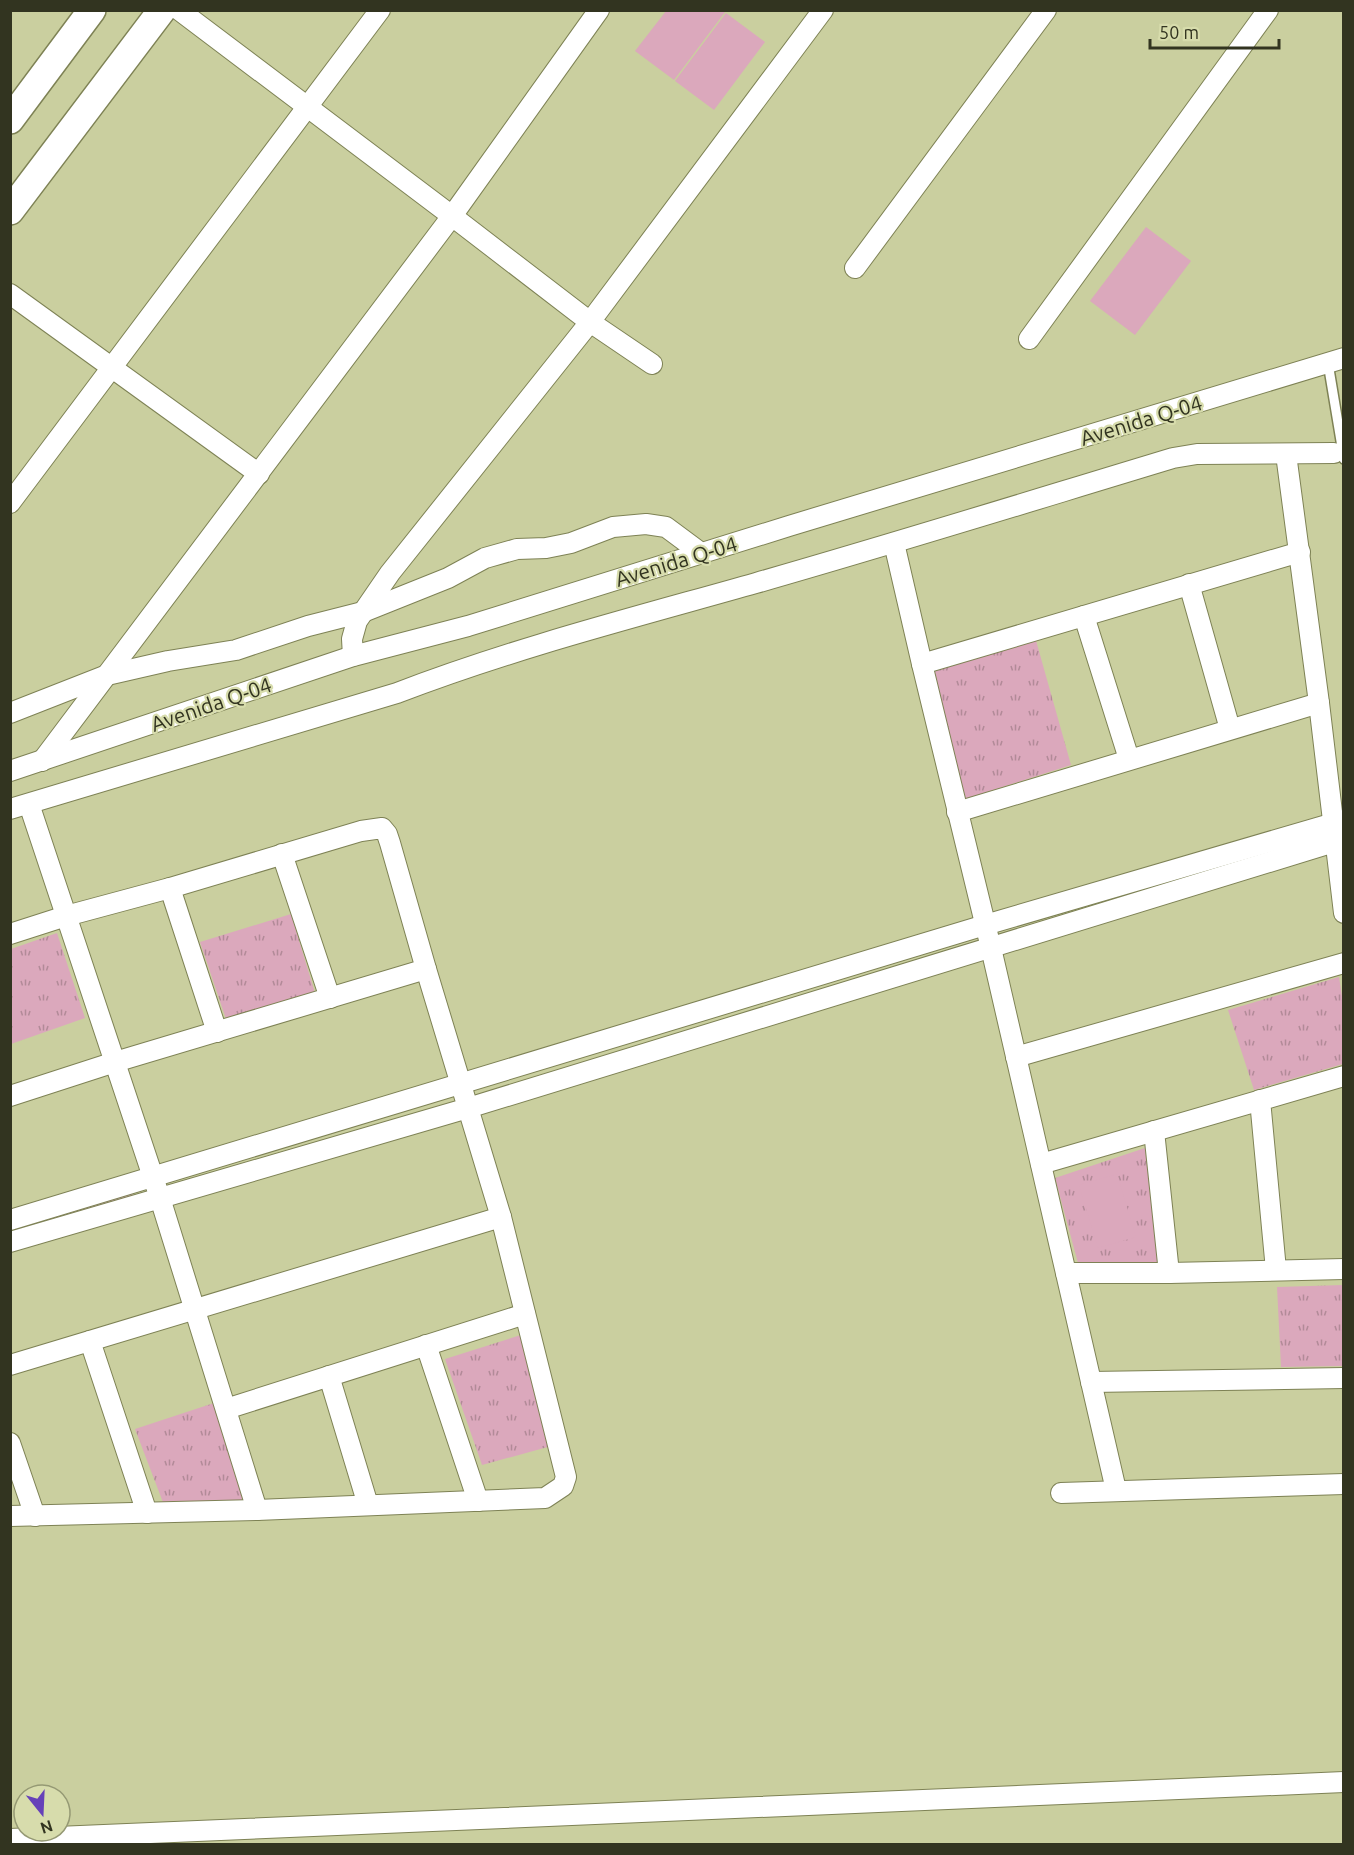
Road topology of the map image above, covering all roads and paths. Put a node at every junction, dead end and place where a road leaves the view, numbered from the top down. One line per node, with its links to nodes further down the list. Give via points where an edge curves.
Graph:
1 (92, 10): 10 (street)
2 (162, 10): 11 (street)
3 (178, 10): 9 (street)
4 (380, 10): 9 (street)
5 (599, 10): 12 (street)
6 (823, 10): 15 (street)
7 (1046, 10): 13 (street)
8 (1268, 10): 16 (street)
9 (308, 107): 12 (street); 19 (street)
10 (10, 120)
11 (10, 211)
12 (453, 216): 15 (street); 22 (street)
13 (855, 268)
14 (10, 294): 19 (street)
15 (590, 322): 18 (street); 28 (street)
16 (1029, 339)
17 (1336, 361): 21 (lane); 26 (street, Avenida Q-04)
18 (652, 364)
19 (112, 368): 22 (street); 23 (street)
20 (1286, 454): 21 (street); 24 (street, via 1197,454 1173,458); 25 (street)
21 (1339, 456)
22 (258, 474): 32 (street)
23 (10, 503)
24 (894, 543): 31 (street); 39 (street, via 532,647 397,693)
25 (1300, 552): 27 (street); 33 (street)
26 (701, 553): 28 (street, via 666,527 613,527 572,543 517,549 485,558 448,578); 30 (street, Avenida Q-04, via 468,626)
27 (1189, 584): 29 (street); 35 (street)
28 (363, 612): 30 (street, via 352,639); 32 (street, via 236,650)
29 (1084, 616): 31 (street); 36 (street)
30 (352, 656): 37 (street, Avenida Q-04)
31 (922, 664): 40 (street)
32 (107, 675): 34 (street); 37 (street)
33 (1319, 703): 35 (street); 41 (street)
34 (10, 712)
35 (1230, 729): 36 (street)
36 (1129, 759): 40 (street)
37 (42, 761): 38 (street, Avenida Q-04)
38 (10, 771)
39 (20, 807): 45 (street)
40 (957, 812): 46 (street)
41 (1339, 831): 44 (street); 46 (street); 48 (street)
42 (282, 854): 43 (street); 51 (street, via 382,828); 53 (street)
43 (170, 888): 45 (street); 54 (street)
44 (1344, 913)
45 (66, 916): 47 (street); 57 (street)
46 (985, 925): 48 (street); 49 (street)
47 (10, 934)
48 (991, 948): 52 (street); 56 (street)
49 (886, 956): 52 (street); 55 (street)
50 (1344, 963): 56 (street)
51 (426, 969): 53 (street); 60 (street)
52 (893, 985): 59 (street)
53 (330, 998): 54 (street)
54 (217, 1032): 57 (street)
55 (568, 1052): 59 (street); 60 (street)
56 (1016, 1057): 65 (street)
57 (115, 1062): 61 (street); 66 (street)
58 (1344, 1076): 62 (street)
59 (577, 1080): 63 (street)
60 (461, 1085): 63 (street); 66 (street)
61 (11, 1094)
62 (1260, 1100): 64 (street); 72 (street)
63 (468, 1108): 67 (street); 68 (street)
64 (1154, 1131): 65 (street); 74 (street)
65 (1041, 1164): 73 (street)
66 (153, 1177): 67 (street); 69 (street)
67 (160, 1198): 70 (street); 75 (street)
68 (501, 1217): 75 (street); 76 (street)
69 (10, 1220)
70 (10, 1242)
71 (1344, 1269): 72 (street)
72 (1276, 1270): 74 (street)
73 (1066, 1273): 74 (street); 82 (street)
74 (1168, 1273)
75 (195, 1310): 77 (street); 83 (street)
76 (525, 1314): 78 (street); 88 (street, via 566,1477 563,1486 545,1498)
77 (90, 1341): 79 (street); 91 (street)
78 (426, 1345): 80 (street); 88 (street)
79 (10, 1365)
80 (329, 1376): 83 (street); 89 (street)
81 (1344, 1378): 82 (street)
82 (1091, 1382): 86 (street)
83 (226, 1409): 90 (street)
84 (10, 1443): 93 (street)
85 (1344, 1484): 86 (street)
86 (1116, 1490): 87 (street)
87 (1061, 1493)
88 (478, 1501): 89 (street)
89 (368, 1505): 90 (street)
90 (257, 1510): 91 (street)
91 (147, 1513): 93 (street)
92 (10, 1516): 93 (street)
93 (35, 1516)
94 (1344, 1782): 95 (street)
95 (10, 1839)

